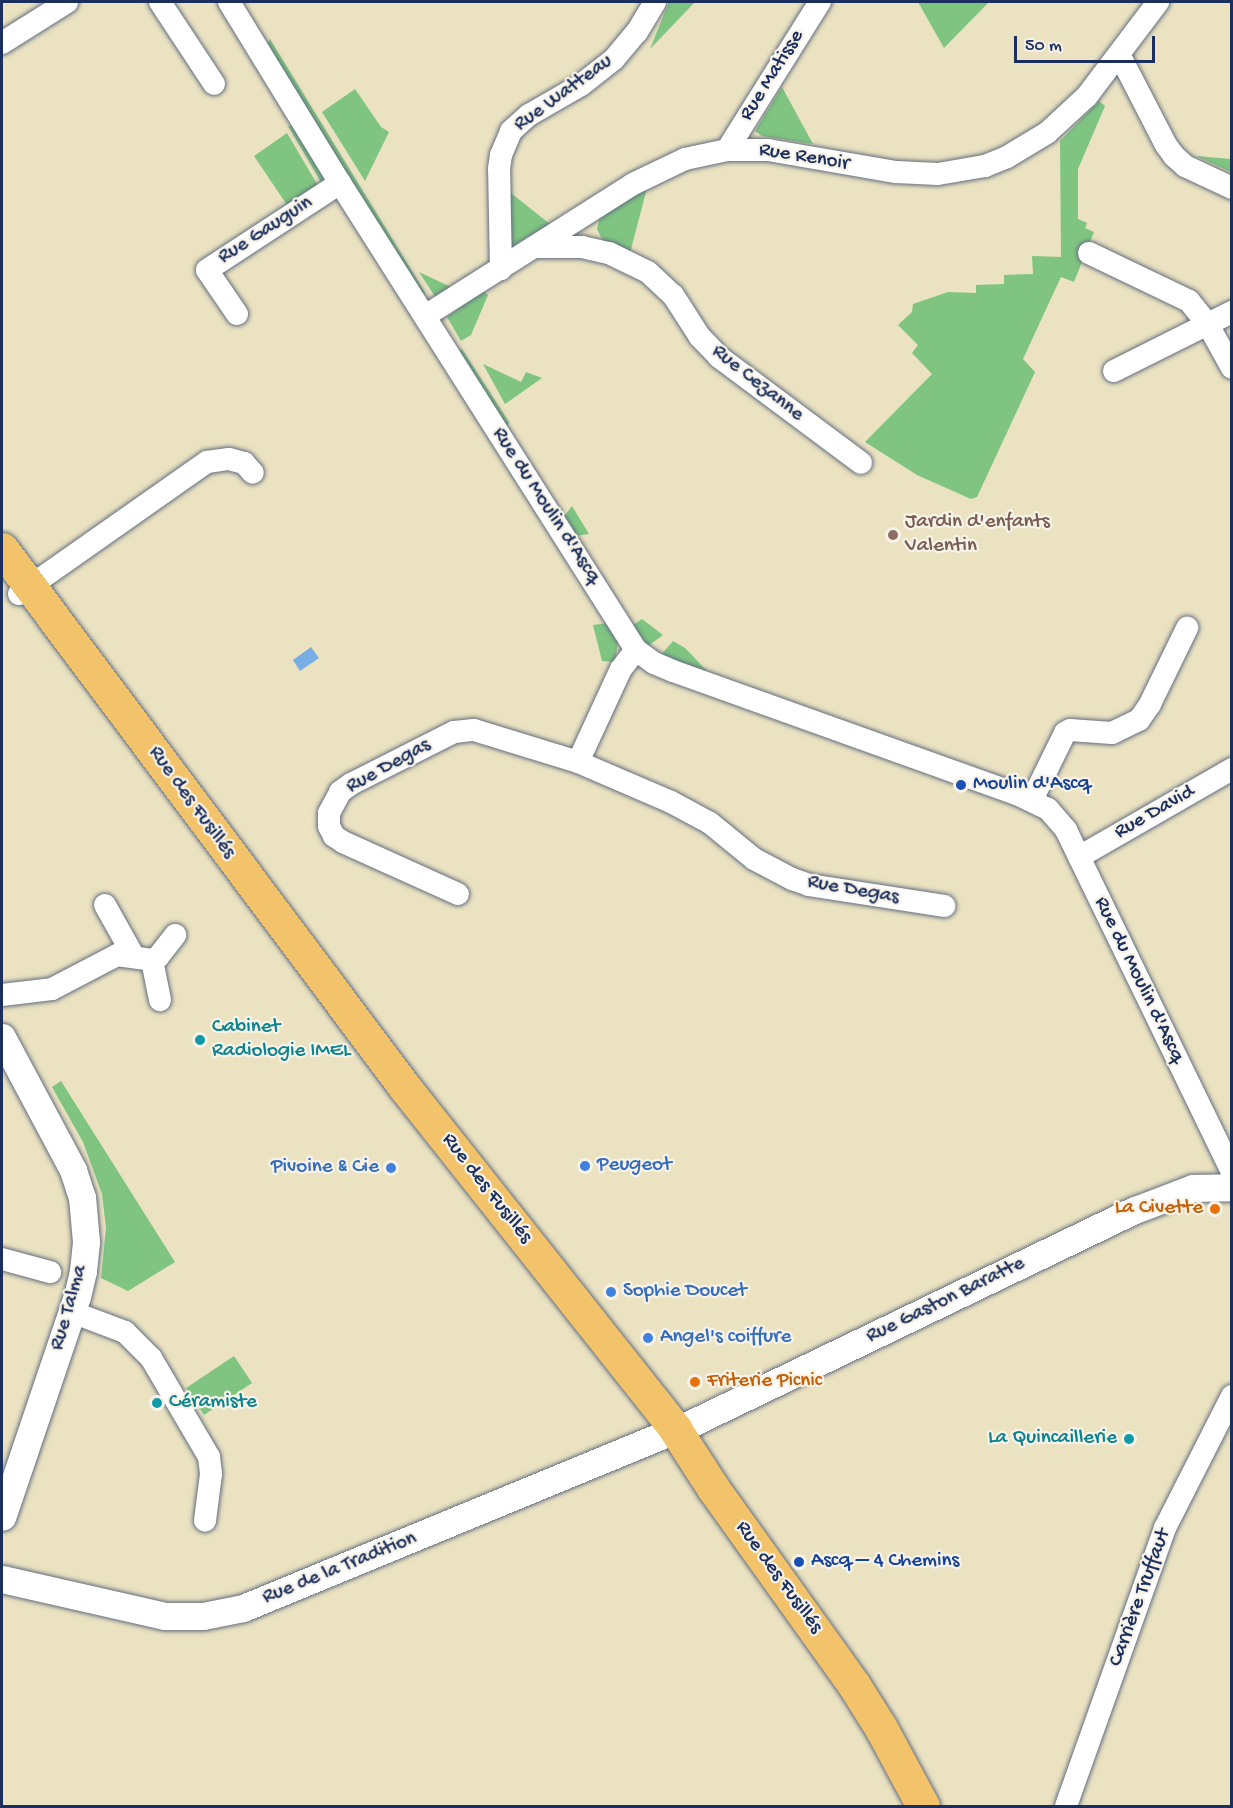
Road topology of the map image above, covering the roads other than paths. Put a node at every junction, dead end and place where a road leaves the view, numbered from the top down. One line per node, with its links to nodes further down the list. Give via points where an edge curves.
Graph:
1 (68, 2): 7 (street)
2 (160, 2): 9 (street)
3 (229, 2): 11 (street, Rue du Moulin d'Ascq)
4 (655, 2): 17 (street, Rue Watteau, via 614,59 571,91 528,115 511,131 499,169)
5 (820, 2): 10 (street, Rue Matisse)
6 (1158, 2): 8 (street, Rue Renoir)
7 (2, 43)
8 (1119, 54): 10 (street, Rue Renoir, via 1087,96 1054,127 985,166 918,174 768,150); 12 (street, via 1174,156 1185,166)
9 (214, 84)
10 (727, 150): 13 (street, Rue Renoir, via 667,166)
11 (340, 183): 19 (street, Rue Gauguin, via 207,270); 20 (street, Rue du Moulin d'Ascq)
12 (1232, 188)
13 (591, 212): 14 (street, Rue Renoir); 15 (street, Rue Cezanne, via 589,231)
14 (536, 247): 15 (street, Rue Cezanne, via 582,247); 17 (street, Rue Renoir)
15 (609, 253): 24 (street, Rue Cezanne, via 658,279 719,357)
16 (1089, 253): 21 (street, via 1179,295)
17 (501, 268): 20 (street, Rue Renoir)
18 (1232, 312): 21 (street)
19 (237, 314)
20 (425, 316): 29 (street, Rue du Moulin d'Ascq)
21 (1207, 323): 22 (street); 23 (street)
22 (1232, 368)
23 (1114, 371)
24 (861, 463)
25 (253, 473): 27 (street, via 244,463 229,459 207,462)
26 (2, 549): 27 (main road, Rue des Fusillés)
27 (16, 585): 48 (main road, Rue des Fusillés, via 260,922 465,1190)
28 (1187, 628): 32 (street, via 1139,720 1112,733 1065,733)
29 (636, 650): 30 (street, via 621,669); 32 (street, Rue du Moulin d'Ascq, via 673,671)
30 (578, 762): 34 (street, Rue Degas, via 487,732 464,730 340,792 329,813 334,836); 36 (street, Rue Degas, via 691,812 754,859 792,879)
31 (1232, 769): 33 (street, Rue David)
32 (1032, 800): 33 (street, Rue du Moulin d'Ascq, via 1058,818)
33 (1079, 857): 42 (street, Rue du Moulin d'Ascq)
34 (458, 894)
35 (105, 904): 38 (street)
36 (944, 906)
37 (175, 935): 38 (street, via 158,957)
38 (143, 958): 39 (street, via 111,957 52,989); 40 (street)
39 (2, 995)
40 (160, 1000)
41 (2, 1037): 46 (street, Rue Talma, via 59,1138 80,1190 86,1229 85,1258)
42 (1232, 1172)
43 (1232, 1187): 48 (street, Rue Gaston Baratte, via 1193,1188 1135,1210)
44 (2, 1259): 45 (street)
45 (50, 1272)
46 (72, 1312): 49 (street, Rue Talma); 50 (street, via 125,1332 152,1359 209,1457)
47 (1232, 1396): 54 (street, Carrière Truffaut, via 1165,1528)
48 (666, 1433): 51 (street, Rue de la Tradition, via 262,1602 223,1614 165,1616); 52 (main road, Rue des Fusillés, via 872,1743); 53 (main road, Rue des Fusillés, via 854,1685)
49 (2, 1517)
50 (206, 1521)
51 (2, 1579)
52 (905, 1806)
53 (923, 1806)
54 (1066, 1806)

